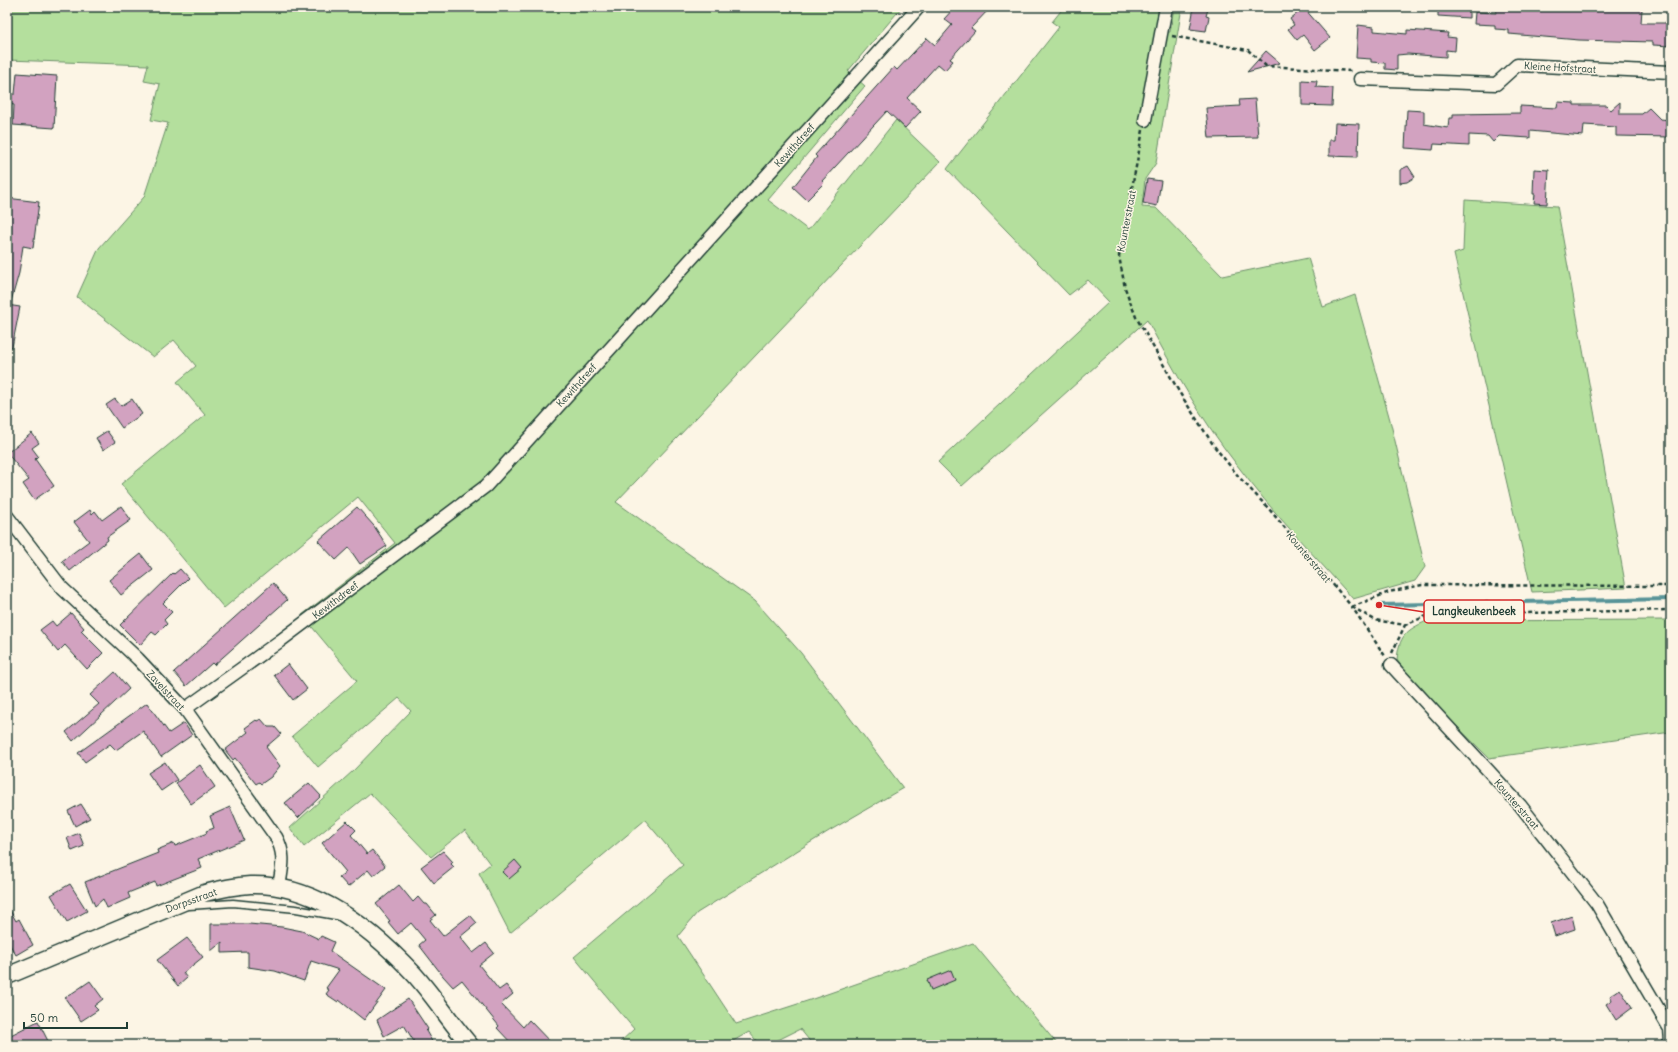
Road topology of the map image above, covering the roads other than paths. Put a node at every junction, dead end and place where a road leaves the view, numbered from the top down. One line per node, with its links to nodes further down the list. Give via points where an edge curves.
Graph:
1 (918, 7): 8 (street, Kewithdreef, via 486,486)
2 (1166, 7): 5 (street)
3 (1671, 72): 4 (street, Kleine Hofstraat, via 1517,65 1496,84)
4 (1360, 79)
5 (1145, 120)
6 (7, 516): 8 (street, Zavelstraat, via 62,588 138,659)
7 (1391, 665): 14 (street, Kounterstraat, via 1520,805 1597,904 1670,1029 1670,1040)
8 (185, 709): 9 (street, Zavelstraat, via 282,847)
9 (279, 887): 10 (street, Dorpsstraat, via 236,886 205,893); 11 (street, Dorpsstraat, via 312,896)
10 (169, 908): 11 (lane, via 233,903 296,909); 12 (street, Dorpsstraat)
11 (350, 918): 13 (street, Dorpsstraat, via 383,943 414,974)
12 (7, 976)
13 (470, 1045)
14 (1667, 1045)

